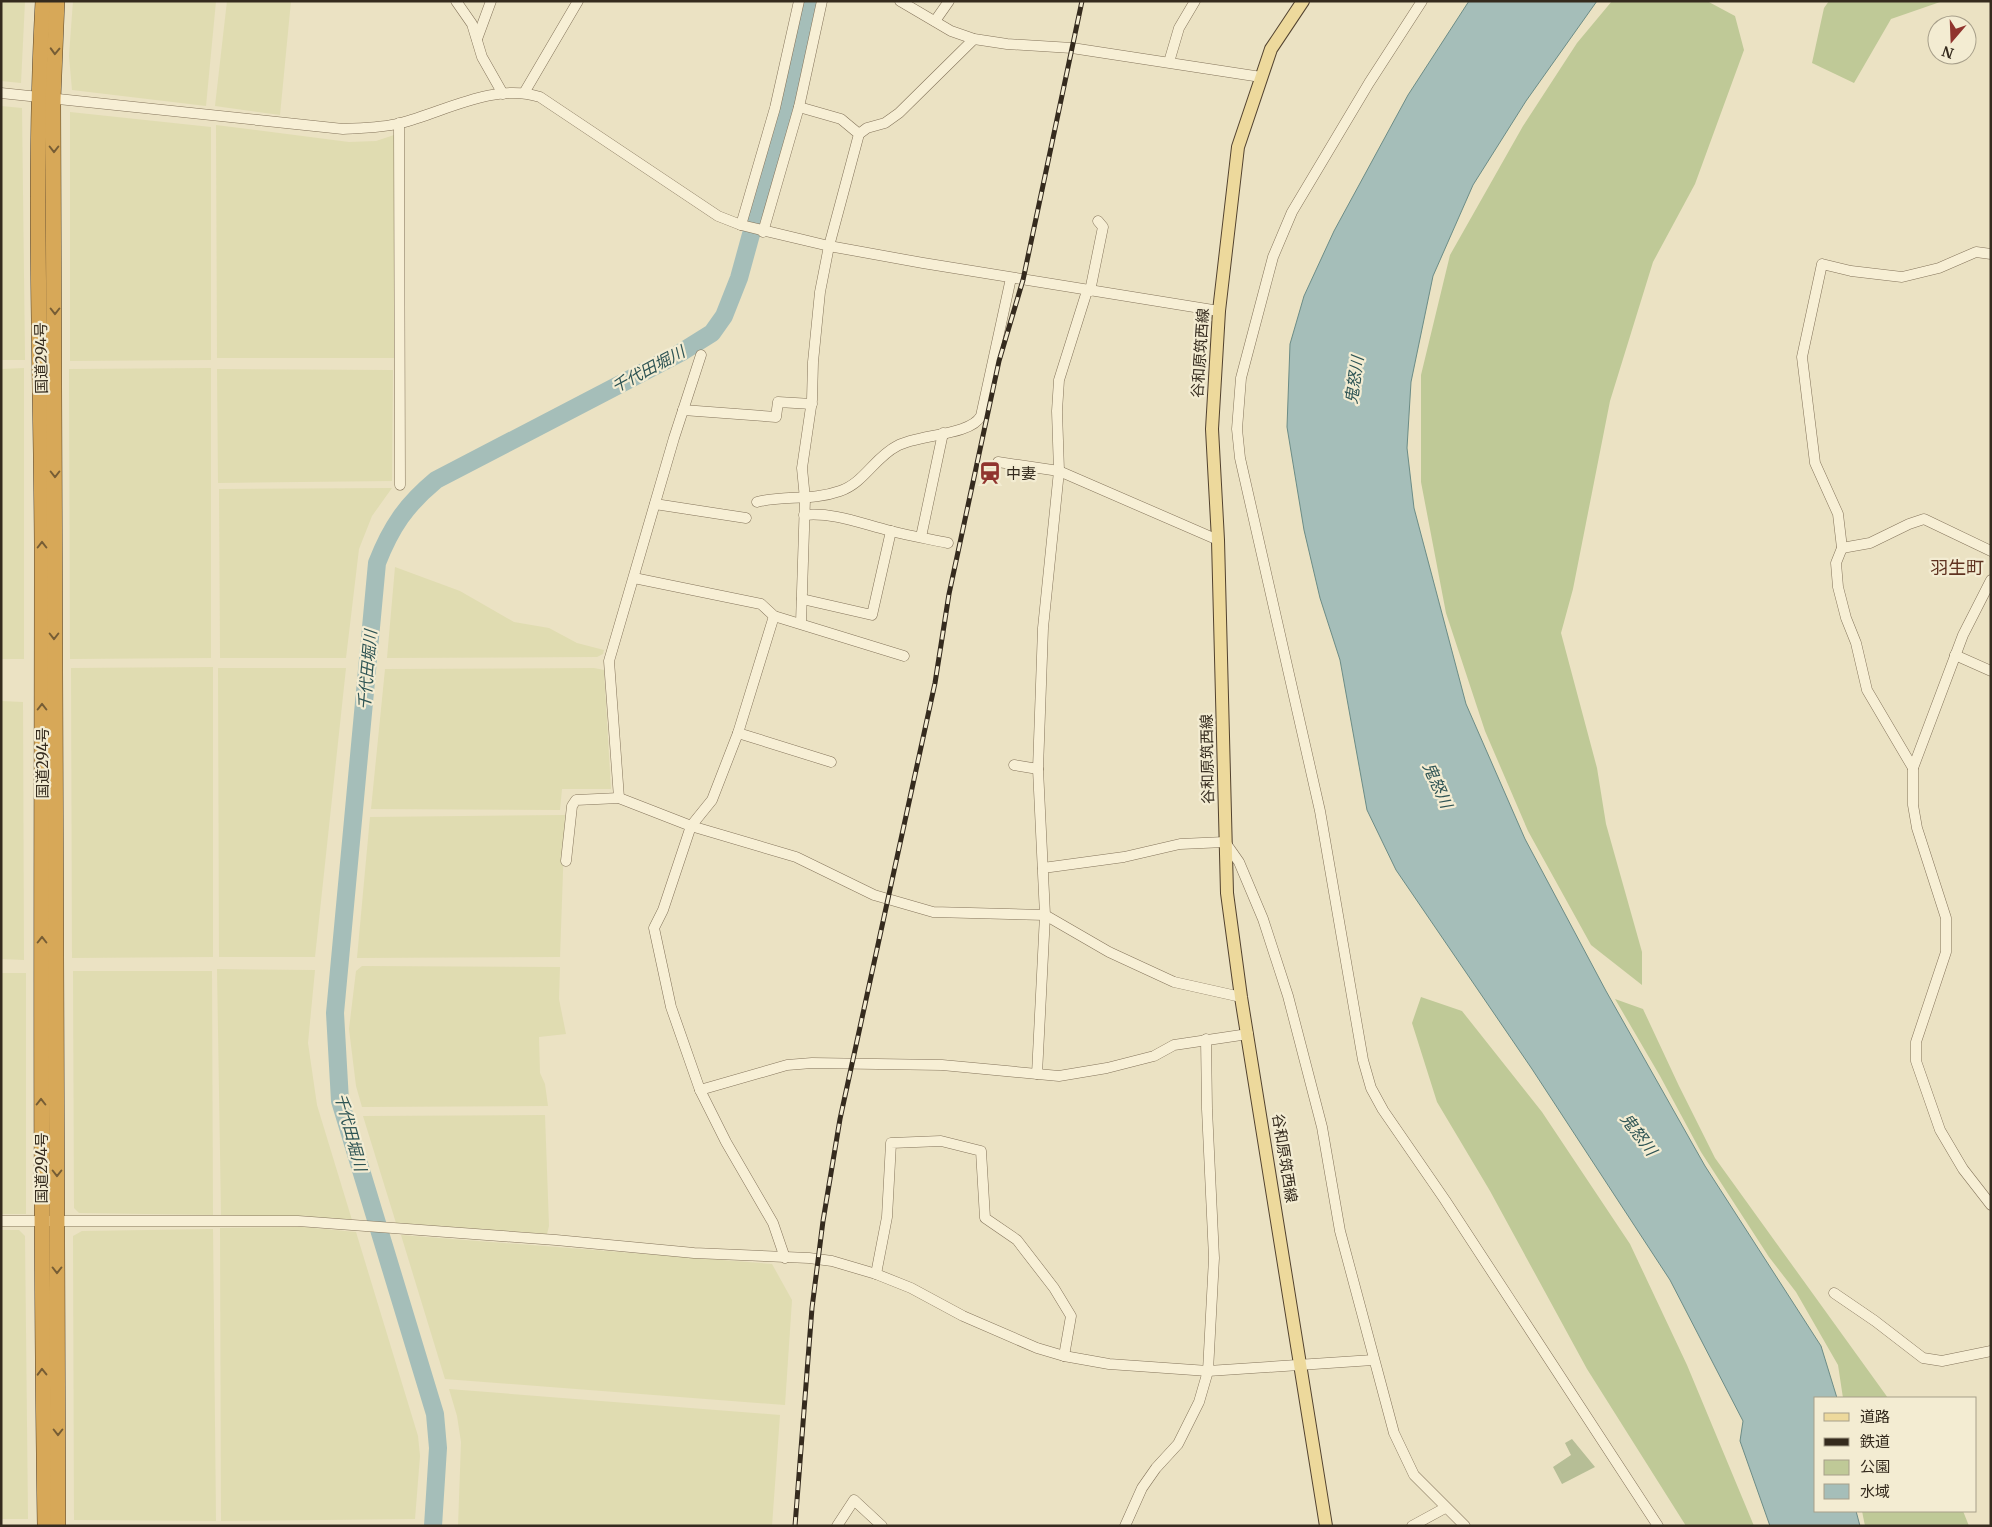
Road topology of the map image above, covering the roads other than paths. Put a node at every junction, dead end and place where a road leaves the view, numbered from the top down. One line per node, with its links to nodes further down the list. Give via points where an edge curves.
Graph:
1 (43, 1): 21 (highway, 国道294号)
2 (57, 1): 22 (highway, 国道294号, one-way to 22)
3 (456, 1): 14 (street, via 472,24)
4 (491, 1): 14 (street)
5 (578, 1): 19 (street)
6 (798, 1): 27 (street, via 775,108)
7 (822, 1): 23 (street)
8 (900, 1): 13 (street)
9 (949, 1): 13 (street)
10 (1195, 1): 16 (street, via 1179,28)
11 (1303, 1): 17 (main road, 谷和原筑西線, via 1271,49)
12 (1422, 1): 97 (street, via 1292,212 1273,257 1241,378 1237,429 1240,458 1320,811 1363,1060 1371,1088)
13 (935, 21): 15 (street)
14 (476, 39): 20 (street, via 482,57)
15 (974, 40): 16 (street, via 1072,48); 25 (street, via 899,113)
16 (1168, 62): 17 (street)
17 (1261, 77): 33 (main road, 谷和原筑西線, via 1238,146)
18 (1, 93): 21 (street)
19 (524, 93): 20 (street); 27 (street, via 540,97 718,216)
20 (503, 94): 24 (street)
21 (38, 98): 22 (street); 77 (highway, 国道294号, one-way to 21, via 42,364)
22 (53, 100): 24 (street, via 343,129); 78 (highway, 国道294号, one-way to 78)
23 (799, 107): 25 (street, via 841,119); 28 (street)
24 (399, 123): 40 (street)
25 (859, 134): 29 (street)
26 (1098, 221): 32 (street, via 1103,227)
27 (741, 225): 28 (street)
28 (763, 232): 29 (street)
29 (829, 246): 31 (street); 35 (street, via 819,300)
30 (1991, 254): 50 (street, via 1976,252 1939,268 1902,277 1822,264 1802,357 1815,463 1838,514)
31 (1010, 278): 32 (street); 37 (street, via 982,416 978,423)
32 (1089, 291): 33 (street); 39 (street, via 1059,380)
33 (1219, 311): 48 (main road, 谷和原筑西線, via 1212,429)
34 (701, 355): 36 (street)
35 (812, 404): 36 (street, via 778,402 776,417); 41 (street, via 802,468)
36 (683, 410): 43 (street)
37 (943, 432): 41 (street, via 895,446 858,482 843,490); 47 (street)
38 (998, 462): 39 (street)
39 (1059, 471): 48 (street); 64 (street, via 1043,628)
40 (400, 485)
41 (805, 499): 42 (street); 44 (street)
42 (757, 502)
43 (655, 504): 45 (street); 52 (street)
44 (804, 515): 46 (street, via 848,518); 54 (street)
45 (746, 518)
46 (891, 531): 47 (street); 54 (street, via 872,615)
47 (921, 537): 49 (street)
48 (1218, 540): 67 (main road, 谷和原筑西線)
49 (948, 543)
50 (1842, 548): 51 (street, via 1870,543 1924,519); 63 (street, via 1836,563 1838,587 1867,690)
51 (1991, 551)
52 (634, 578): 55 (street, via 761,604); 65 (street, via 610,661)
53 (1991, 580): 57 (street)
54 (802, 599): 56 (street)
55 (774, 616): 56 (street); 60 (street)
56 (801, 623): 58 (street)
57 (1955, 655): 59 (street); 63 (street)
58 (904, 656)
59 (1991, 671)
60 (738, 733): 61 (street); 66 (street, via 712,800)
61 (831, 762)
62 (1014, 765): 64 (street)
63 (1913, 768): 76 (street, via 1917,828 1946,918 1946,952 1916,1042 1916,1061 1940,1130 1963,1169)
64 (1038, 769): 69 (street)
65 (619, 798): 66 (street); 68 (street, via 576,800 572,806)
66 (691, 826): 70 (street, via 796,857 874,895 933,912); 75 (street, via 654,928 671,1008)
67 (1225, 842): 69 (street, via 1180,844 1124,857); 71 (main road, 谷和原筑西線, via 1227,893); 85 (street, via 1239,862 1263,919 1288,996 1322,1126 1340,1231)
68 (566, 861)
69 (1043, 868): 70 (street)
70 (1044, 915): 71 (street, via 1109,952 1174,982); 74 (street)
71 (1241, 997): 72 (main road, 谷和原筑西線)
72 (1248, 1034): 73 (street); 86 (main road, 谷和原筑西線)
73 (1206, 1039): 74 (street, via 1174,1045 1154,1056 1107,1068 1059,1076); 87 (street, via 1214,1258)
74 (1037, 1074): 75 (street, via 942,1065 812,1063 787,1066)
75 (700, 1090): 80 (street, via 773,1223)
76 (1991, 1205)
77 (41, 1221): 78 (street); 79 (street); 89 (highway, 国道294号, one-way to 77)
78 (57, 1221): 80 (street, via 298,1222); 90 (highway, 国道294号, one-way to 90)
79 (1, 1222)
80 (785, 1258): 81 (street, via 832,1261)
81 (876, 1274): 84 (street, via 970,1319); 84 (street, via 887,1217 890,1143 941,1141 981,1151 985,1218 1017,1240 1072,1316)
82 (1834, 1293): 83 (street, via 1923,1358 1942,1360)
83 (1991, 1351)
84 (1064, 1356): 87 (street, via 1109,1364)
85 (1373, 1360): 86 (street); 88 (street, via 1394,1433 1414,1475)
86 (1300, 1364): 87 (street); 94 (main road, 谷和原筑西線)
87 (1208, 1371): 93 (street, via 1199,1402 1178,1444 1142,1488)
88 (1445, 1508): 95 (street); 96 (street)
89 (44, 1526)
90 (58, 1526)
91 (837, 1526): 92 (street, via 854,1500)
92 (882, 1526)
93 (1125, 1526)
94 (1326, 1526)
95 (1412, 1526)
96 (1465, 1526)
97 (1658, 1526)

